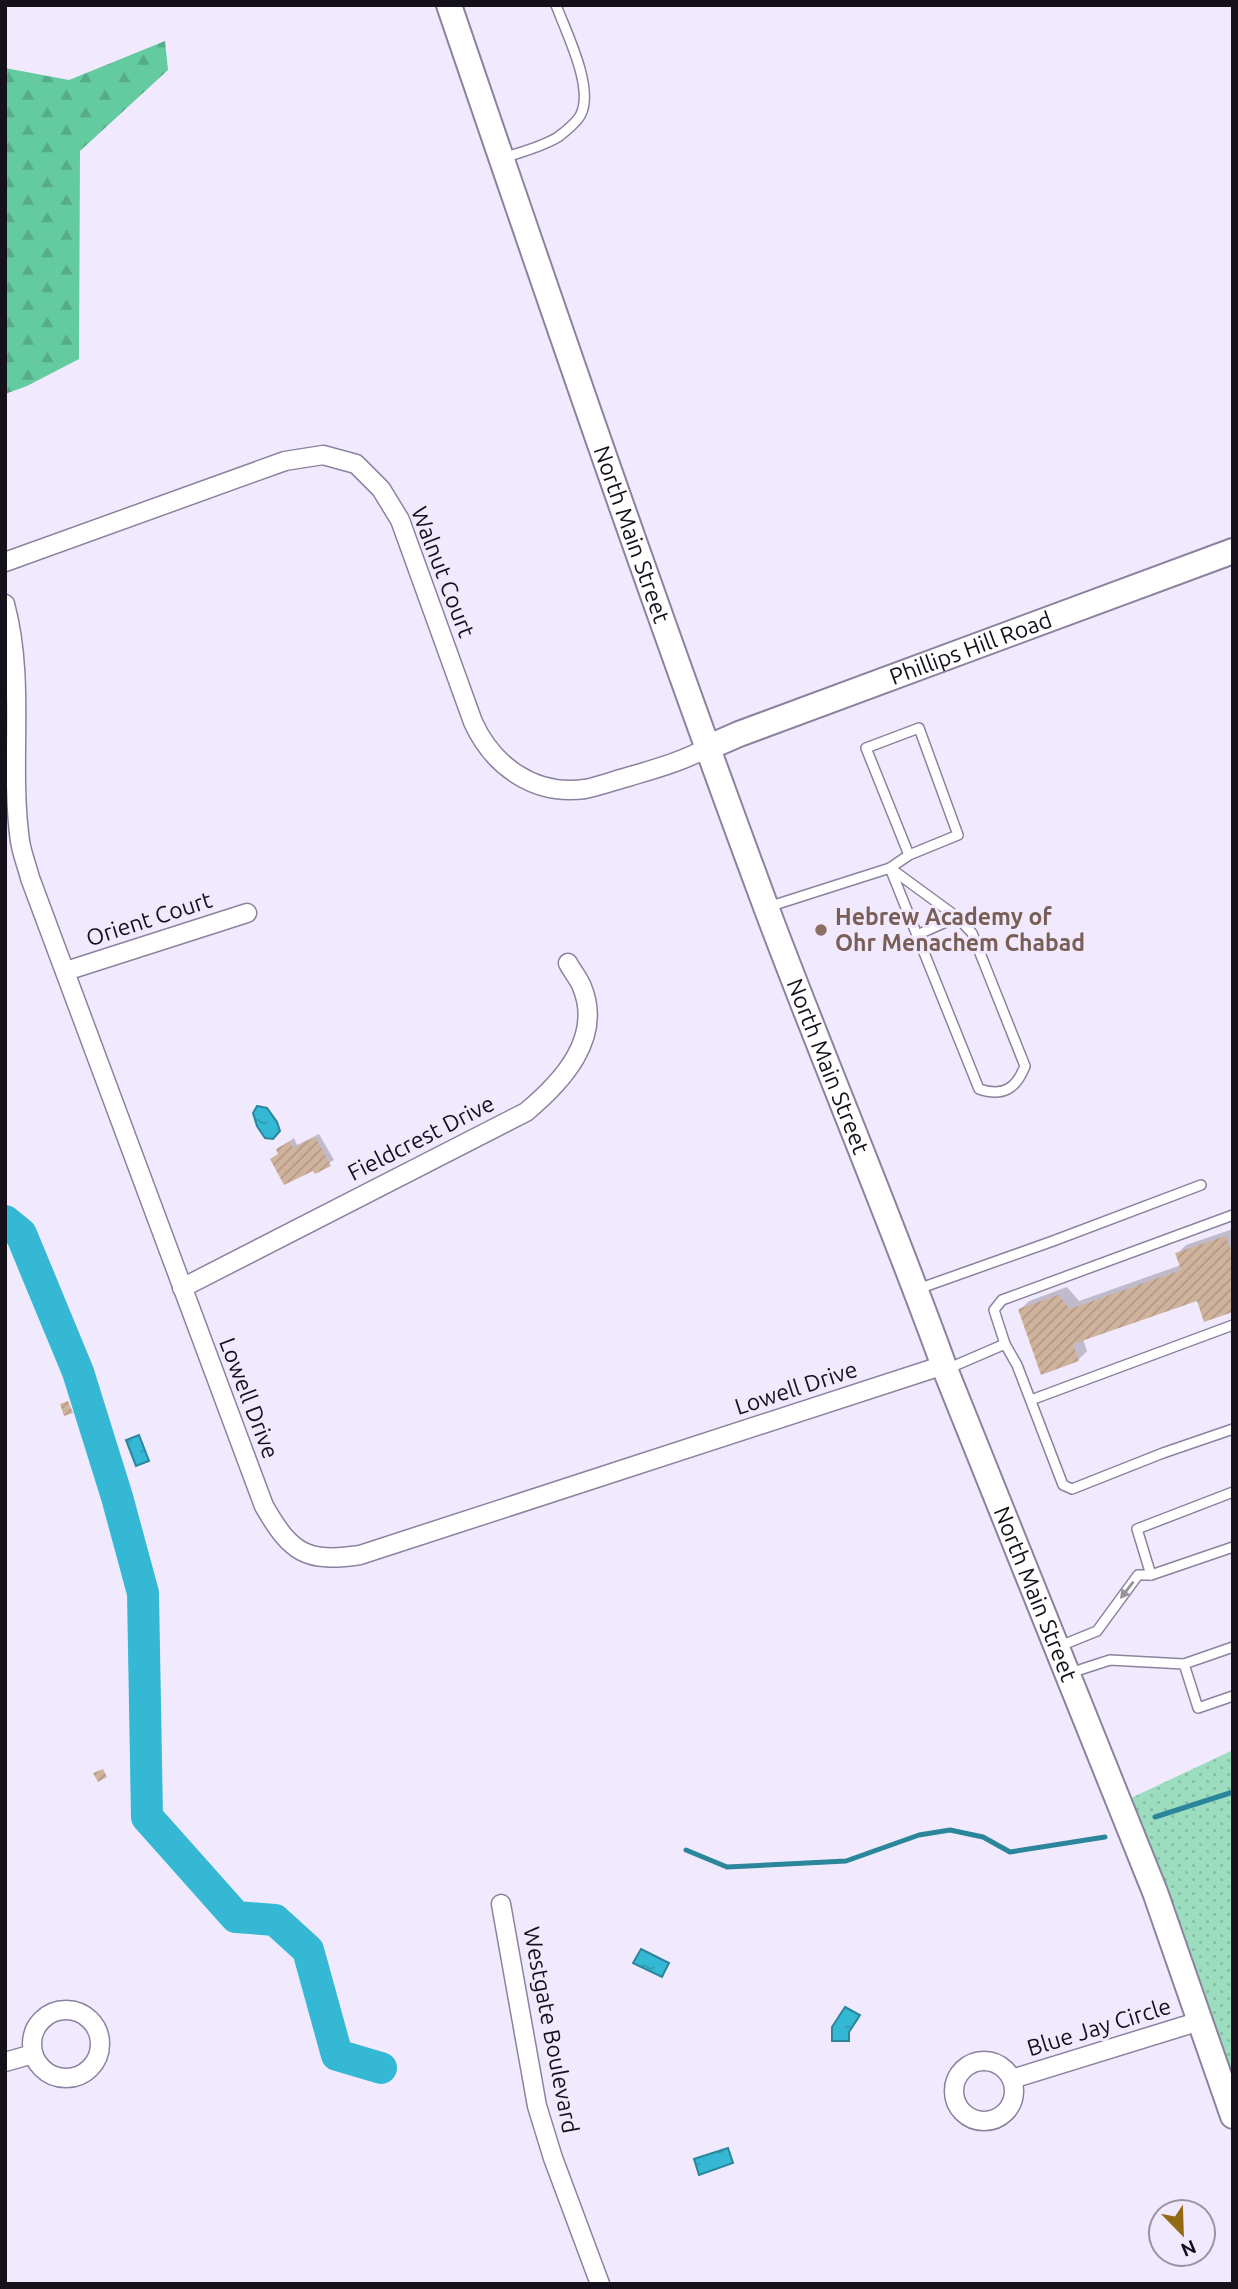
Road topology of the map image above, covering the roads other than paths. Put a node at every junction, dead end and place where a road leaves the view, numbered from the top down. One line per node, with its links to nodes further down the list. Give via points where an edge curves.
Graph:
1 (449, 5): 3 (street, North Main Street)
2 (556, 5): 3 (lane, via 580,71 585,97 581,115 559,136)
3 (501, 158): 7 (street, North Main Street)
4 (1233, 551): 7 (street, Phillips Hill Road)
5 (5, 562): 7 (street, Walnut Court, via 285,461 323,455 356,464 381,489 400,520 473,722 505,767 543,787 585,789)
6 (6, 606): 15 (street, Lowell Drive, via 17,679 20,845)
7 (708, 748): 10 (street, North Main Street)
8 (909, 855): 8 (lane, via 866,748 919,728 958,835); 9 (lane)
9 (890, 869): 10 (lane); 12 (lane); 13 (lane)
10 (766, 908): 19 (street, North Main Street)
11 (247, 913): 15 (street, Orient Court)
12 (957, 917): 13 (lane); 13 (lane, via 972,933 1025,1066 1009,1089 992,1093 979,1089)
13 (917, 934)
14 (568, 963): 18 (street, Fieldcrest Drive, via 582,986 587,1032 573,1063 543,1098 526,1112)
15 (66, 971): 18 (street, Lowell Drive)
16 (1201, 1185): 19 (lane)
17 (1233, 1215): 21 (lane, via 1002,1300 994,1310)
18 (181, 1288): 22 (street, Lowell Drive, via 264,1506 279,1533 302,1552 330,1559 373,1551)
19 (916, 1289): 22 (street, North Main Street)
20 (1233, 1325): 23 (lane)
21 (1005, 1344): 22 (lane); 23 (lane)
22 (945, 1367): 29 (street, North Main Street)
23 (1031, 1400): 24 (lane, via 1063,1485 1072,1489)
24 (1233, 1429)
25 (1233, 1492): 27 (lane, via 1137,1528)
26 (1233, 1547): 27 (lane)
27 (1151, 1575): 29 (lane, one-way to 29, via 1138,1576 1097,1631)
28 (1233, 1647): 30 (lane)
29 (1057, 1648): 31 (street, North Main Street)
30 (1184, 1664): 31 (lane, via 1110,1660); 32 (lane, via 1198,1708)
31 (1067, 1674): 34 (street, North Main Street, via 1155,1892)
32 (1233, 1696)
33 (501, 1904): 39 (street, Westgate Boulevard, via 537,2106)
34 (1200, 2021): 37 (street, Blue Jay Circle); 38 (street, North Main Street, via 1221,2067)
35 (33, 2054): 36 (street)
36 (5, 2062)
37 (1012, 2079)
38 (1233, 2116)
39 (600, 2284)

